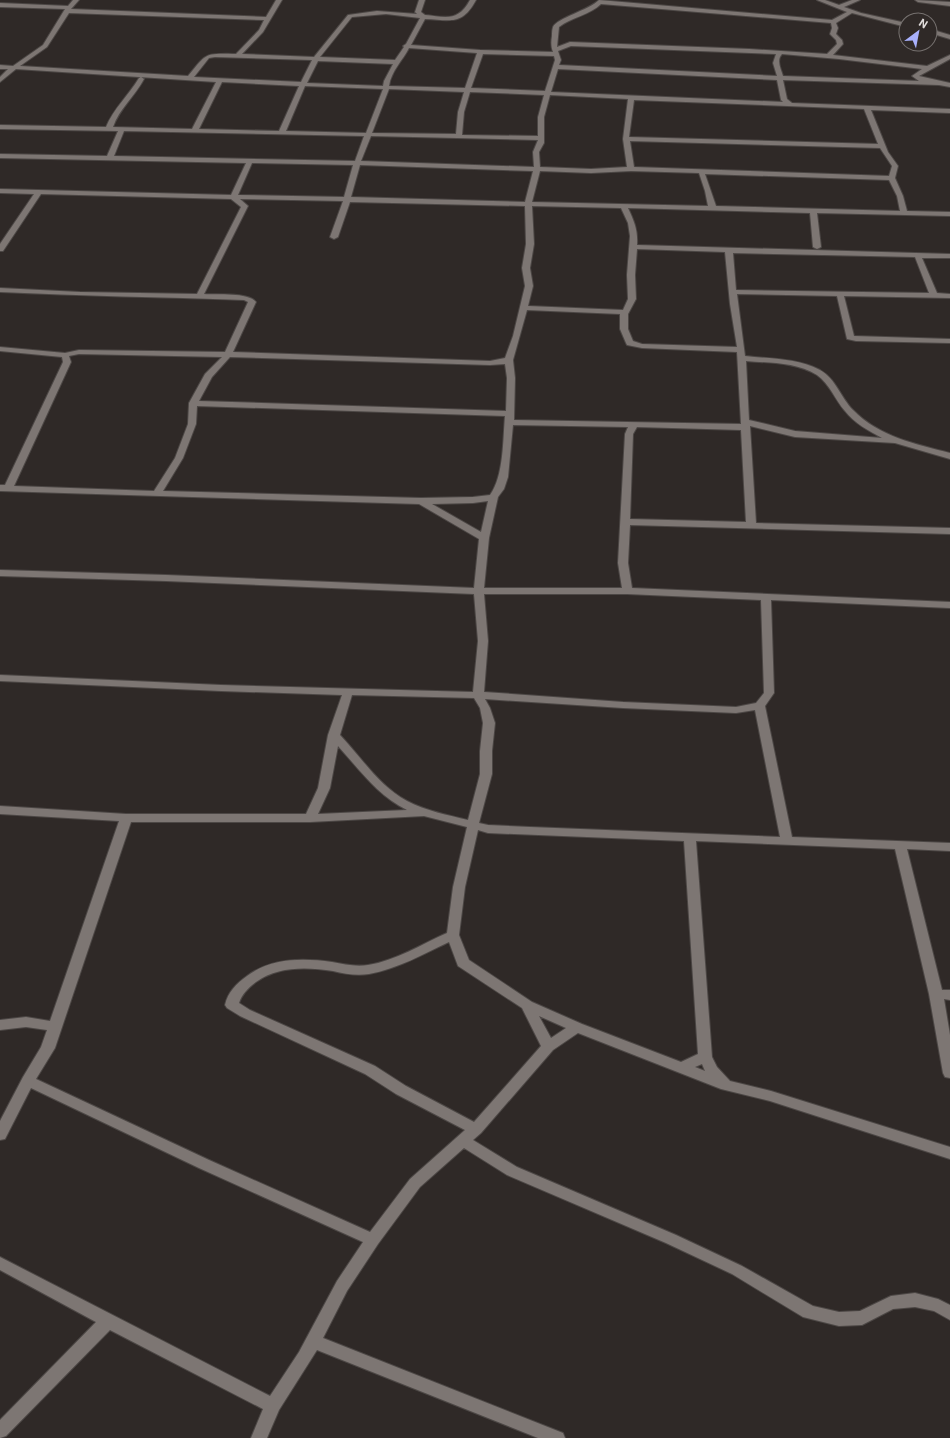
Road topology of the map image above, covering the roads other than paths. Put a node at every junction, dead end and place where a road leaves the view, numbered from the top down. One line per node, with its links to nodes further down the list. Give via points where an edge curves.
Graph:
1 (14, 0): 14 (street)
2 (76, 0): 16 (street)
3 (279, 0): 19 (street)
4 (422, 0): 18 (street, via 418,12)
5 (473, 0): 18 (street, via 467,11 455,18)
6 (648, 0): 11 (street)
7 (820, 0): 15 (street)
8 (857, 0): 15 (street)
9 (918, 0): 12 (street)
10 (602, 1): 11 (street); 24 (street, via 556,26)
11 (638, 4): 20 (street)
12 (950, 4)
13 (0, 5): 14 (street)
14 (8, 5): 16 (street)
15 (839, 7): 17 (street)
16 (68, 9): 19 (street); 37 (street, via 45,46)
17 (850, 12): 20 (street); 21 (street)
18 (423, 16): 26 (street); 33 (street, via 367,12 350,16)
19 (269, 19): 30 (street)
20 (832, 22): 31 (street, via 833,34 840,44)
21 (898, 23)
22 (938, 33): 23 (street)
23 (950, 37)
24 (554, 40): 25 (street); 28 (street)
25 (570, 44): 28 (street); 29 (street)
26 (406, 46): 27 (street); 34 (street)
27 (480, 52): 28 (street); 48 (street)
28 (555, 52): 36 (street, via 558,60)
29 (781, 52): 31 (street); 40 (street, via 776,63)
30 (238, 55): 33 (street); 41 (street, via 220,54 207,57)
31 (829, 55): 38 (street)
32 (950, 57): 38 (street)
33 (316, 60): 34 (street); 45 (street)
34 (397, 62): 47 (street)
35 (0, 67): 37 (street)
36 (555, 67): 40 (street); 49 (street)
37 (14, 68): 39 (street); 42 (street)
38 (928, 68): 44 (street, via 915,76 916,78)
39 (138, 77): 41 (street); 57 (street, via 136,89 113,118)
40 (780, 78): 44 (street); 51 (street)
41 (189, 79): 43 (street)
42 (0, 80)
43 (220, 80): 45 (street); 59 (street)
44 (941, 83): 46 (street)
45 (303, 84): 47 (street); 60 (street)
46 (950, 85)
47 (386, 88): 48 (street); 61 (street)
48 (467, 91): 49 (street); 62 (street, via 461,112)
49 (547, 94): 50 (street); 63 (street, via 541,117)
50 (631, 98): 52 (street); 64 (street)
51 (784, 100): 52 (street); 53 (street)
52 (775, 104): 53 (street)
53 (790, 104): 54 (street)
54 (867, 108): 55 (street); 65 (street)
55 (950, 111)
56 (0, 127): 57 (street)
57 (109, 129): 58 (street)
58 (122, 129): 59 (street); 67 (street)
59 (194, 132): 60 (street)
60 (282, 132): 61 (street)
61 (369, 135): 62 (street); 70 (street)
62 (459, 136): 63 (street)
63 (540, 138): 71 (street, via 541,143 536,152)
64 (626, 140): 65 (street); 72 (street)
65 (882, 146): 74 (street, via 895,166)
66 (2, 156): 67 (street); 69 (street)
67 (110, 157): 68 (street)
68 (250, 161): 70 (street); 77 (street)
69 (0, 162)
70 (357, 164): 71 (street); 78 (street)
71 (537, 168): 72 (street, via 591,171); 79 (street)
72 (630, 169): 73 (street)
73 (701, 171): 74 (street); 81 (street, via 710,190)
74 (892, 178): 83 (street)
75 (0, 191): 76 (street)
76 (39, 192): 77 (street); 88 (street)
77 (233, 197): 78 (street); 98 (street, via 245,206)
78 (347, 200): 79 (street); 85 (street)
79 (528, 204): 80 (street); 100 (street, via 530,244 526,268 529,286)
80 (623, 206): 81 (street); 86 (street, via 634,228)
81 (713, 207): 82 (street)
82 (813, 211): 83 (street); 87 (street)
83 (904, 213): 84 (street)
84 (950, 214)
85 (334, 237)
86 (634, 247): 89 (street); 101 (street, via 632,299)
87 (817, 247): 90 (street); 91 (street)
88 (0, 249)
89 (729, 251): 90 (street); 95 (street)
90 (811, 253): 91 (street)
91 (829, 253): 92 (street)
92 (918, 256): 93 (street); 97 (street)
93 (950, 256)
94 (0, 290): 98 (street)
95 (734, 292): 96 (street); 104 (street)
96 (840, 294): 97 (street); 102 (street, via 850,337)
97 (934, 295): 99 (street)
98 (199, 296): 105 (street, via 244,298 252,302)
99 (950, 296)
100 (524, 308): 101 (street); 107 (street)
101 (626, 312): 104 (street, via 624,329 634,345)
102 (950, 342)
103 (0, 349): 106 (street)
104 (742, 354): 111 (street); 112 (street, via 804,366 819,373 827,378 853,415)
105 (228, 355): 106 (street, via 80,352); 107 (street, via 490,363); 108 (street, via 208,376)
106 (66, 358): 115 (street, via 30,445)
107 (509, 360): 109 (street)
108 (193, 403): 109 (street); 116 (street, via 192,424 179,458)
109 (509, 418): 110 (street); 117 (street, via 503,477)
110 (634, 425): 111 (street); 120 (street, via 629,434)
111 (746, 425): 112 (street, via 795,434); 121 (street)
112 (897, 442): 114 (street)
113 (950, 446): 114 (street)
114 (947, 455)
115 (4, 488): 116 (street); 118 (street)
116 (157, 494): 119 (street)
117 (493, 497): 119 (street); 123 (street)
118 (0, 498)
119 (421, 501): 123 (street)
120 (626, 522): 121 (street); 126 (street, via 623,563)
121 (751, 525): 122 (street)
122 (950, 531)
123 (484, 538): 125 (street)
124 (0, 573): 125 (street)
125 (479, 591): 126 (street); 131 (street, via 483,641)
126 (627, 591): 127 (street)
127 (766, 598): 128 (street); 132 (street, via 769,693)
128 (950, 605)
129 (0, 678): 130 (street)
130 (348, 692): 131 (street); 133 (street)
131 (478, 695): 132 (street, via 736,710); 138 (street, via 486,708 489,723 486,774)
132 (760, 706): 140 (street)
133 (334, 735): 135 (street, via 384,790 402,803); 137 (street, via 324,788)
134 (0, 810): 136 (street)
135 (426, 813): 137 (street); 138 (street)
136 (126, 818): 137 (street); 148 (street)
137 (310, 818)
138 (473, 825): 139 (street, via 488,829); 143 (street, via 459,887)
139 (690, 836): 140 (street); 151 (street)
140 (787, 840): 141 (street)
141 (900, 844): 142 (street); 144 (street)
142 (950, 846)
143 (453, 935): 146 (street, via 463,963); 156 (street, via 372,969 354,972 320,966 275,966 256,975 239,990 232,1005 370,1070 401,1090)
144 (936, 994): 145 (street); 153 (street)
145 (950, 995)
146 (527, 1005): 149 (street); 150 (street)
147 (0, 1025): 148 (street, via 26,1022)
148 (55, 1027): 154 (street, via 48,1048)
149 (577, 1027): 150 (street); 152 (street)
150 (548, 1048): 156 (street)
151 (705, 1057): 152 (street); 155 (street, via 711,1070)
152 (681, 1068): 155 (street)
153 (950, 1072)
154 (28, 1081): 157 (street); 160 (street)
155 (726, 1085): 159 (street, via 798,1104)
156 (476, 1129): 158 (street)
157 (0, 1135)
158 (463, 1141): 160 (street, via 415,1183); 162 (street, via 512,1171 737,1270 809,1312 839,1319 862,1318 891,1303 915,1300 938,1306)
159 (950, 1153)
160 (373, 1240): 164 (street, via 342,1286)
161 (0, 1263): 163 (street)
162 (950, 1313)
163 (108, 1321): 165 (street); 166 (street)
164 (313, 1341): 165 (street); 167 (street)
165 (273, 1406): 168 (street)
166 (0, 1431)
167 (538, 1435): 169 (street)
168 (259, 1438)
169 (557, 1438)

